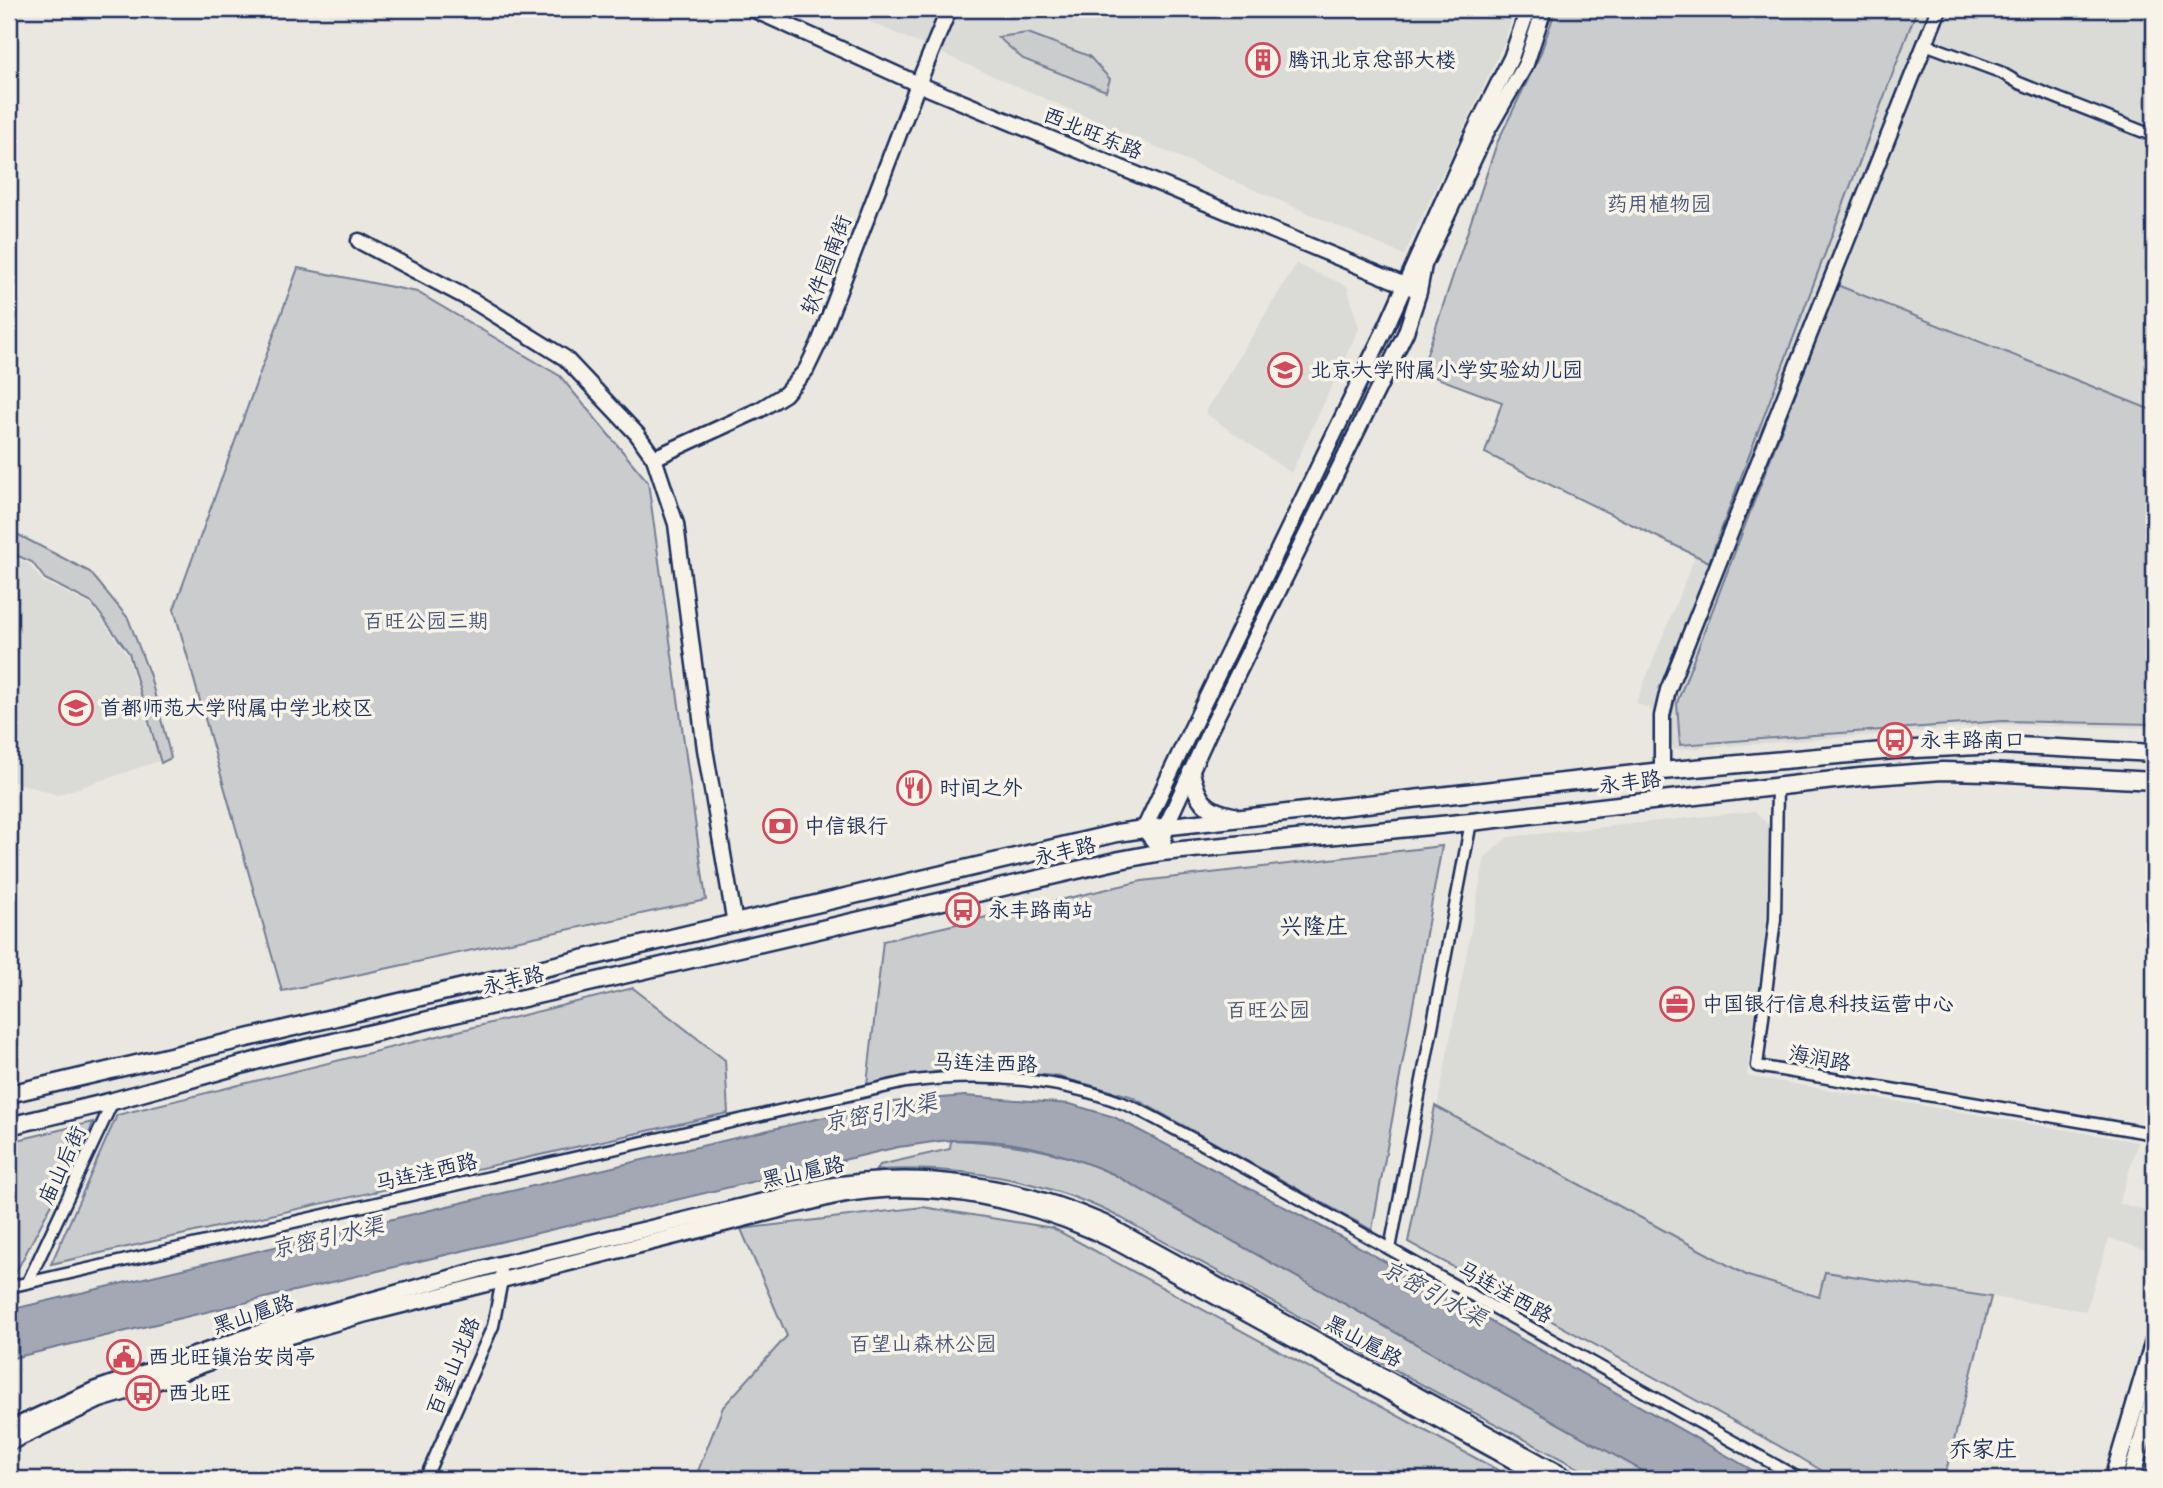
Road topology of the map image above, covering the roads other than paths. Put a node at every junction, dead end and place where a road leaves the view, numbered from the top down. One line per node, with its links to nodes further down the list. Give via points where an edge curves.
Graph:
1 (752, 9): 7 (street, 西北旺东路)
2 (949, 9): 7 (street, 软件园南街)
3 (1528, 9): 10 (street, via 1511,58)
4 (1544, 9): 11 (street, via 1526,64 1486,132 1424,265)
5 (1938, 9): 6 (street)
6 (1925, 44): 8 (street); 14 (street, via 1668,690 1662,716)
7 (918, 84): 10 (street, 西北旺东路); 12 (street, 软件园南街, via 806,370 785,394 761,409)
8 (2154, 136)
9 (359, 241): 12 (street, via 475,302 565,358)
10 (1405, 285): 11 (street, 西北旺东路); 21 (street)
11 (1419, 292): 15 (street, via 1406,332)
12 (654, 458): 23 (street, via 677,524 705,749)
13 (2154, 753): 14 (main road, 永丰路, via 1955,746)
14 (1662, 771): 18 (main road, 永丰路)
15 (1191, 772): 18 (main road, via 1196,793 1206,807); 20 (street)
16 (2154, 781): 17 (main road, 永丰路, via 1942,771)
17 (1777, 786): 19 (main road, 永丰路); 31 (street, 海润路, via 1775,919 1757,1066)
18 (1245, 819): 20 (main road, 永丰路)
19 (1471, 822): 22 (main road, 永丰路); 32 (street)
20 (1166, 826): 21 (main road, 永丰路); 22 (street)
21 (1144, 829): 22 (street); 23 (main road, 永丰路)
22 (1162, 852): 26 (main road, 永丰路)
23 (735, 924): 24 (main road, 永丰路)
24 (305, 1024): 25 (main road, 永丰路); 26 (main road, via 303,1038)
25 (271, 1032): 27 (main road, via 278,1042); 28 (main road, 永丰路)
26 (309, 1048): 27 (main road, 永丰路)
27 (278, 1055): 29 (main road, 永丰路)
28 (9, 1094)
29 (113, 1101): 30 (main road, 永丰路); 35 (street, 庙山后街)
30 (9, 1126)
31 (2154, 1134)
32 (1391, 1250): 35 (street, 马连洼西路, via 1126,1104 1051,1084 969,1077 906,1082); 44 (street, 马连洼西路)
33 (500, 1264): 34 (street, 百望山北路); 39 (street, 黑山扈路, via 270,1329 96,1389); 43 (street, 黑山扈路, via 844,1183 932,1180 994,1187 1104,1223)
34 (502, 1280): 40 (street, 黑山扈路, via 246,1349 100,1400); 41 (street, 百望山北路, via 489,1335); 42 (street, 黑山扈路, via 846,1194 903,1190 991,1199 1046,1212 1120,1244)
35 (28, 1282): 36 (street, 马连洼西路)
36 (9, 1287)
37 (2154, 1341): 45 (main road)
38 (2154, 1397): 46 (main road)
39 (9, 1429)
40 (9, 1443)
41 (425, 1479)
42 (1546, 1479)
43 (1570, 1479)
44 (1800, 1479)
45 (2113, 1479)
46 (2131, 1479)

